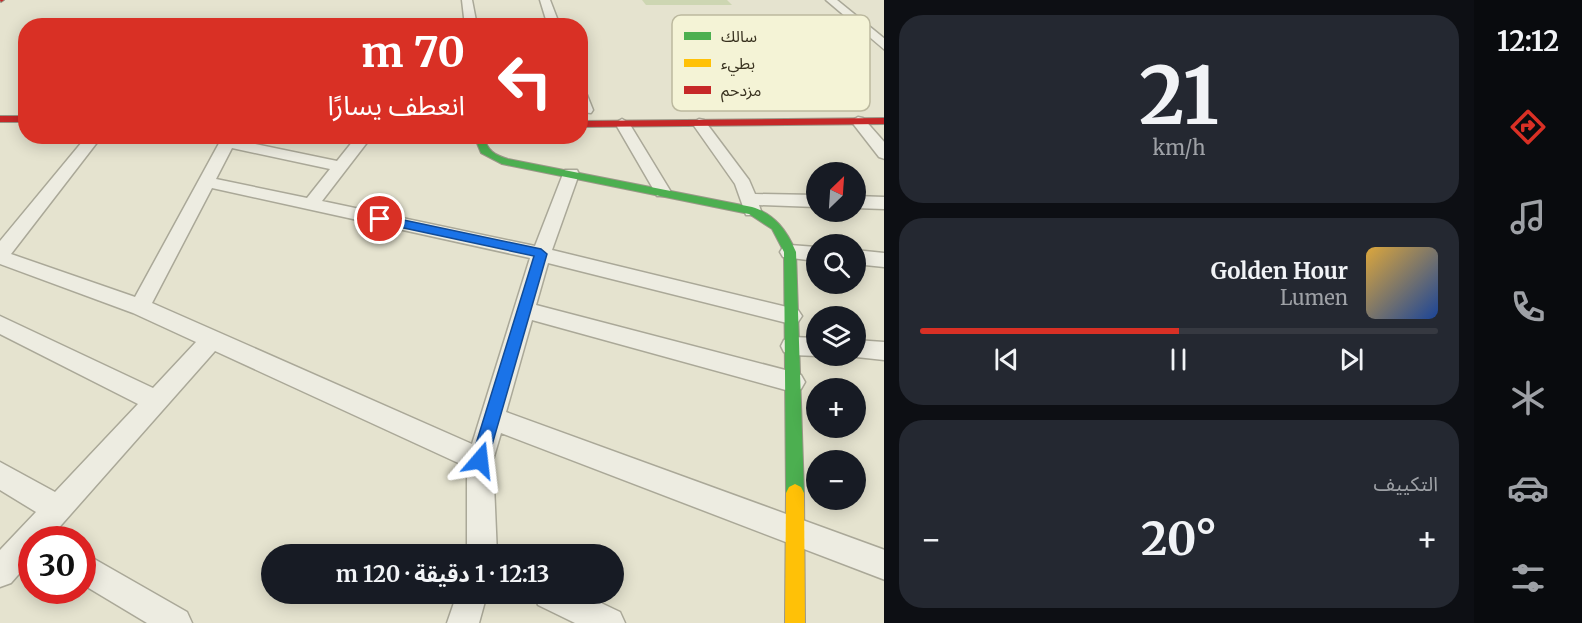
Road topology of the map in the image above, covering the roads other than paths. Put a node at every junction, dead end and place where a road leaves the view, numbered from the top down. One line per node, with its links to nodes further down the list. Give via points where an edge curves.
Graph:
1 (467, 0): 5 (street)
2 (545, 0): 6 (street)
3 (831, 0): 4 (street)
4 (849, 15)
5 (470, 18)
6 (551, 18)
7 (870, 32): 8 (street)
8 (884, 44)
9 (588, 100): 11 (street)
10 (672, 111): 11 (main road)
11 (607, 112): 14 (main road); 17 (main road); 29 (street)
12 (0, 119): 13 (main road)
13 (18, 119)
14 (588, 120)
15 (858, 121): 16 (main road); 17 (main road); 25 (street)
16 (884, 121)
17 (699, 123): 34 (street, via 743,184)
18 (0, 131): 19 (main road)
19 (18, 131)
20 (89, 144): 38 (street)
21 (228, 144): 28 (street)
22 (246, 144): 26 (street)
23 (359, 144): 26 (street)
24 (480, 144): 27 (main road, via 486,155)
25 (884, 153)
26 (341, 167): 33 (street)
27 (571, 174): 29 (main road); 37 (street)
28 (207, 182): 33 (street); 41 (street)
29 (663, 192): 34 (main road)
30 (806, 202): 34 (street)
31 (866, 202): 32 (street)
32 (884, 203)
33 (311, 204): 37 (street)
34 (751, 205): 35 (main road, via 779,225)
35 (790, 252): 36 (street); 43 (main road)
36 (806, 253)
37 (541, 254): 42 (street); 43 (street)
38 (0, 256): 41 (street)
39 (866, 258): 40 (street)
40 (884, 260)
41 (140, 308): 45 (street)
42 (524, 310): 50 (street); 52 (street)
43 (791, 316): 46 (main road)
44 (0, 324): 51 (street)
45 (211, 340): 51 (street); 53 (street)
46 (792, 345): 47 (street); 50 (main road)
47 (806, 346)
48 (866, 350): 49 (street)
49 (884, 351)
50 (793, 382): 57 (main road)
51 (156, 401): 55 (street)
52 (492, 418): 53 (street); 57 (street)
53 (480, 460): 58 (street)
54 (0, 475): 55 (street)
55 (58, 509): 56 (street)
56 (45, 526)
57 (796, 531): 60 (street); 68 (main road)
58 (482, 544)
59 (18, 555): 61 (street)
60 (884, 565)
61 (0, 572)
62 (96, 575): 65 (street)
63 (469, 604): 66 (street)
64 (570, 604): 67 (street)
65 (176, 623)
66 (463, 623)
67 (609, 623)
68 (795, 623)

